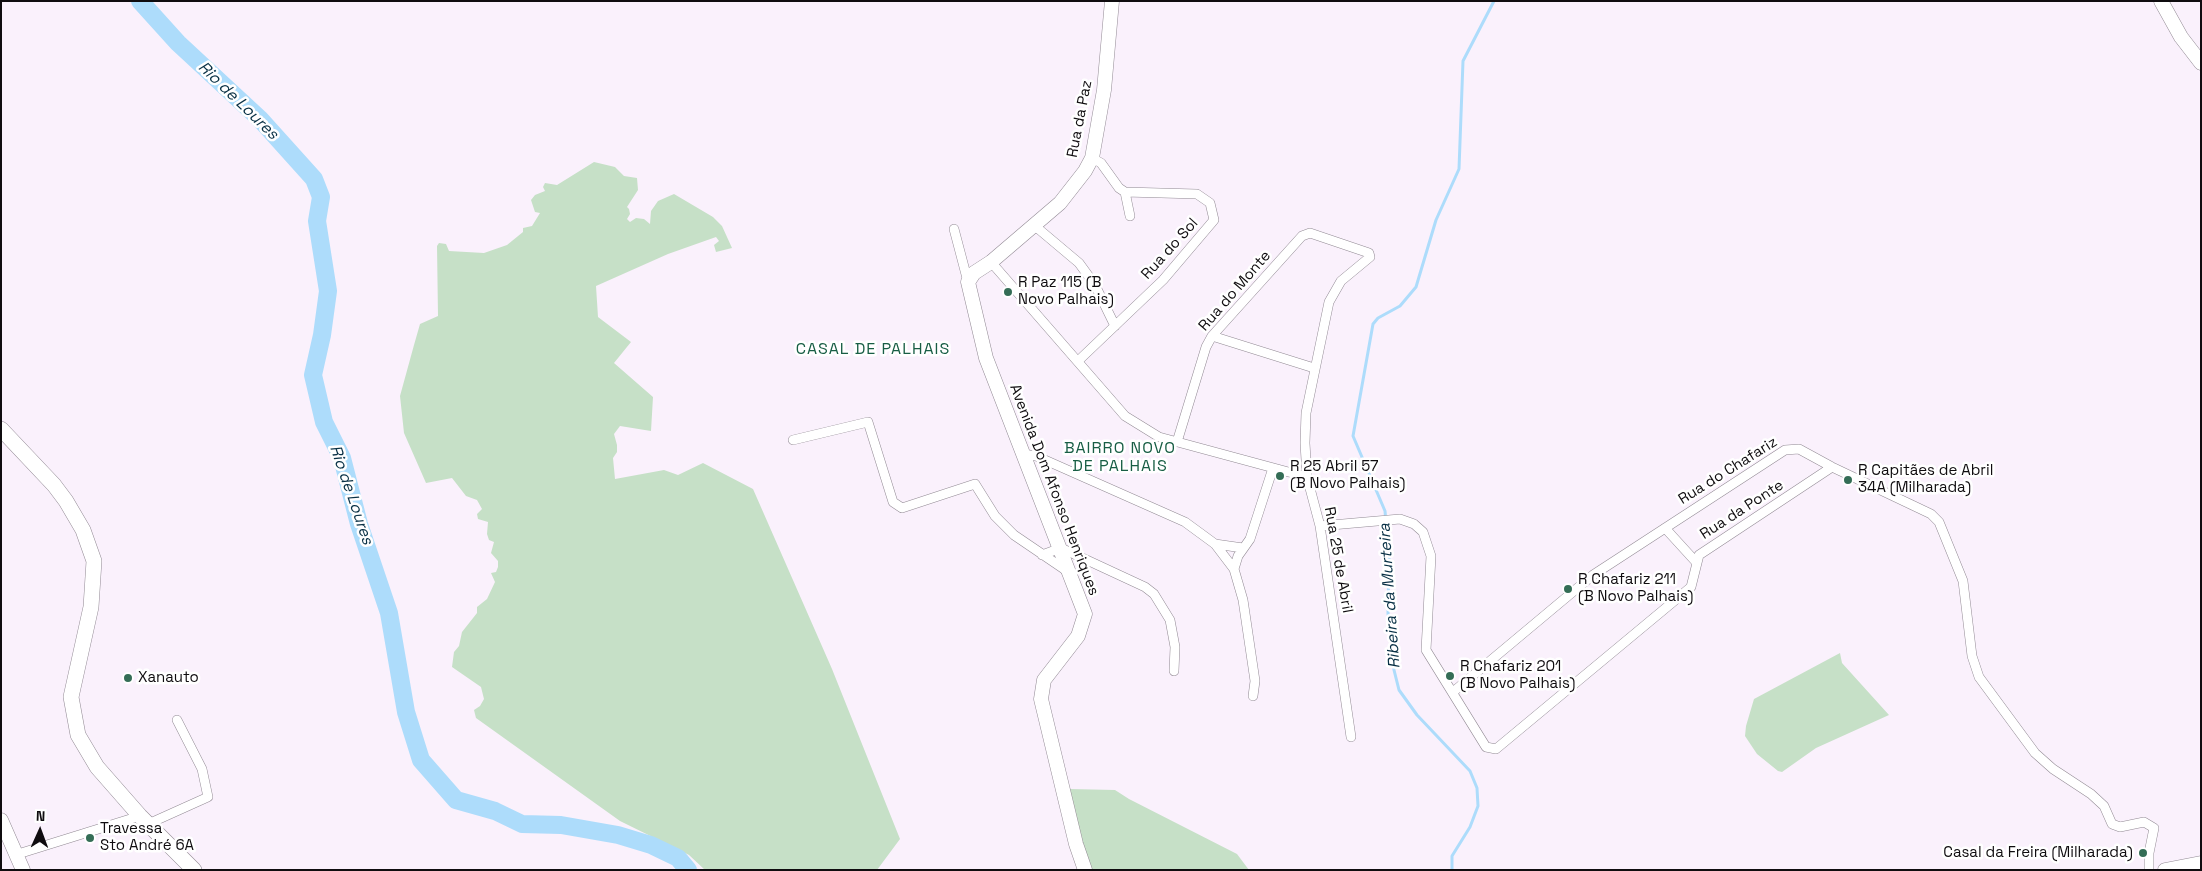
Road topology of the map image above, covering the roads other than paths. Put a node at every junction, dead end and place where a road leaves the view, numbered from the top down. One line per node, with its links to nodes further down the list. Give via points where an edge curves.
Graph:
1 (1112, 1): 4 (street, Rua da Paz, via 1104,90)
2 (2161, 1): 3 (street, via 2181,37)
3 (2201, 63)
4 (1092, 158): 5 (street); 7 (street, Rua da Paz, via 1060,203)
5 (1125, 192): 6 (street); 12 (street, Rua do Sol, via 1197,194 1210,203 1214,220 1163,280)
6 (1130, 216)
7 (1035, 226): 10 (street, Rua da Paz); 12 (street, via 1079,263)
8 (954, 229): 11 (street, Avenida Dom Afonso Henriques)
9 (1370, 257): 13 (street, Rua do Monte, via 1362,249 1306,233); 15 (street, Rua 25 de Abril, via 1333,292)
10 (991, 262): 11 (street, Rua da Paz, via 974,273); 14 (street)
11 (968, 282): 19 (street, Avenida Dom Afonso Henriques, via 986,358)
12 (1115, 326): 14 (street, Rua do Sol)
13 (1212, 336): 15 (street); 18 (street, Rua do Monte)
14 (1078, 361): 18 (street, via 1125,416 1159,437)
15 (1314, 368): 22 (street, Rua 25 de Abril, via 1304,442)
16 (1, 429): 38 (main road, via 54,485 90,546 94,561 94,588 71,697 74,721 84,748 97,767)
17 (793, 440): 28 (street, via 868,422 893,502 902,508 975,484 995,516)
18 (1177, 442): 21 (street)
19 (1022, 454): 25 (street, via 1036,456 1186,522); 26 (street, Avenida Dom Afonso Henriques)
20 (1832, 467): 24 (street, Rua do Chafariz, via 1798,449 1785,450); 29 (street, Rua da Ponte, via 1705,550); 44 (street, Rua do Chafariz, via 1932,514 1939,522 1963,581 1972,656 1979,677 2035,753 2091,794 2104,806 2112,824 2120,827 2144,822 2154,828)
21 (1274, 468): 22 (street); 27 (street, via 1250,539)
22 (1307, 477): 23 (street, Rua 25 de Abril)
23 (1320, 526): 33 (street, Rua da Ponte, via 1392,519 1414,524 1423,532 1431,556 1426,650); 36 (street, Rua 25 de Abril)
24 (1665, 528): 29 (street); 33 (street, Rua do Chafariz, via 1592,575)
25 (1214, 544): 27 (street); 30 (street)
26 (1061, 548): 28 (street); 31 (street, Avenida Dom Afonso Henriques); 32 (street, via 1154,594 1170,620 1175,647)
27 (1243, 548): 30 (street)
28 (1042, 555): 31 (street)
29 (1696, 562): 33 (street, Rua da Ponte, via 1692,587 1496,749 1486,747)
30 (1234, 569): 34 (street, via 1243,600 1255,681)
31 (1067, 571): 43 (street, Avenida Dom Afonso Henriques, via 1085,614 1078,636 1044,680 1041,699)
32 (1174, 671)
33 (1453, 692)
34 (1253, 696)
35 (177, 720): 38 (street, via 202,768 208,797)
36 (1351, 737)
37 (1, 820): 39 (street)
38 (144, 820): 39 (street); 42 (main road)
39 (18, 854): 41 (street)
40 (2201, 863): 45 (street)
41 (23, 870)
42 (194, 870)
43 (1085, 870)
44 (2149, 870)
45 (2165, 870)

